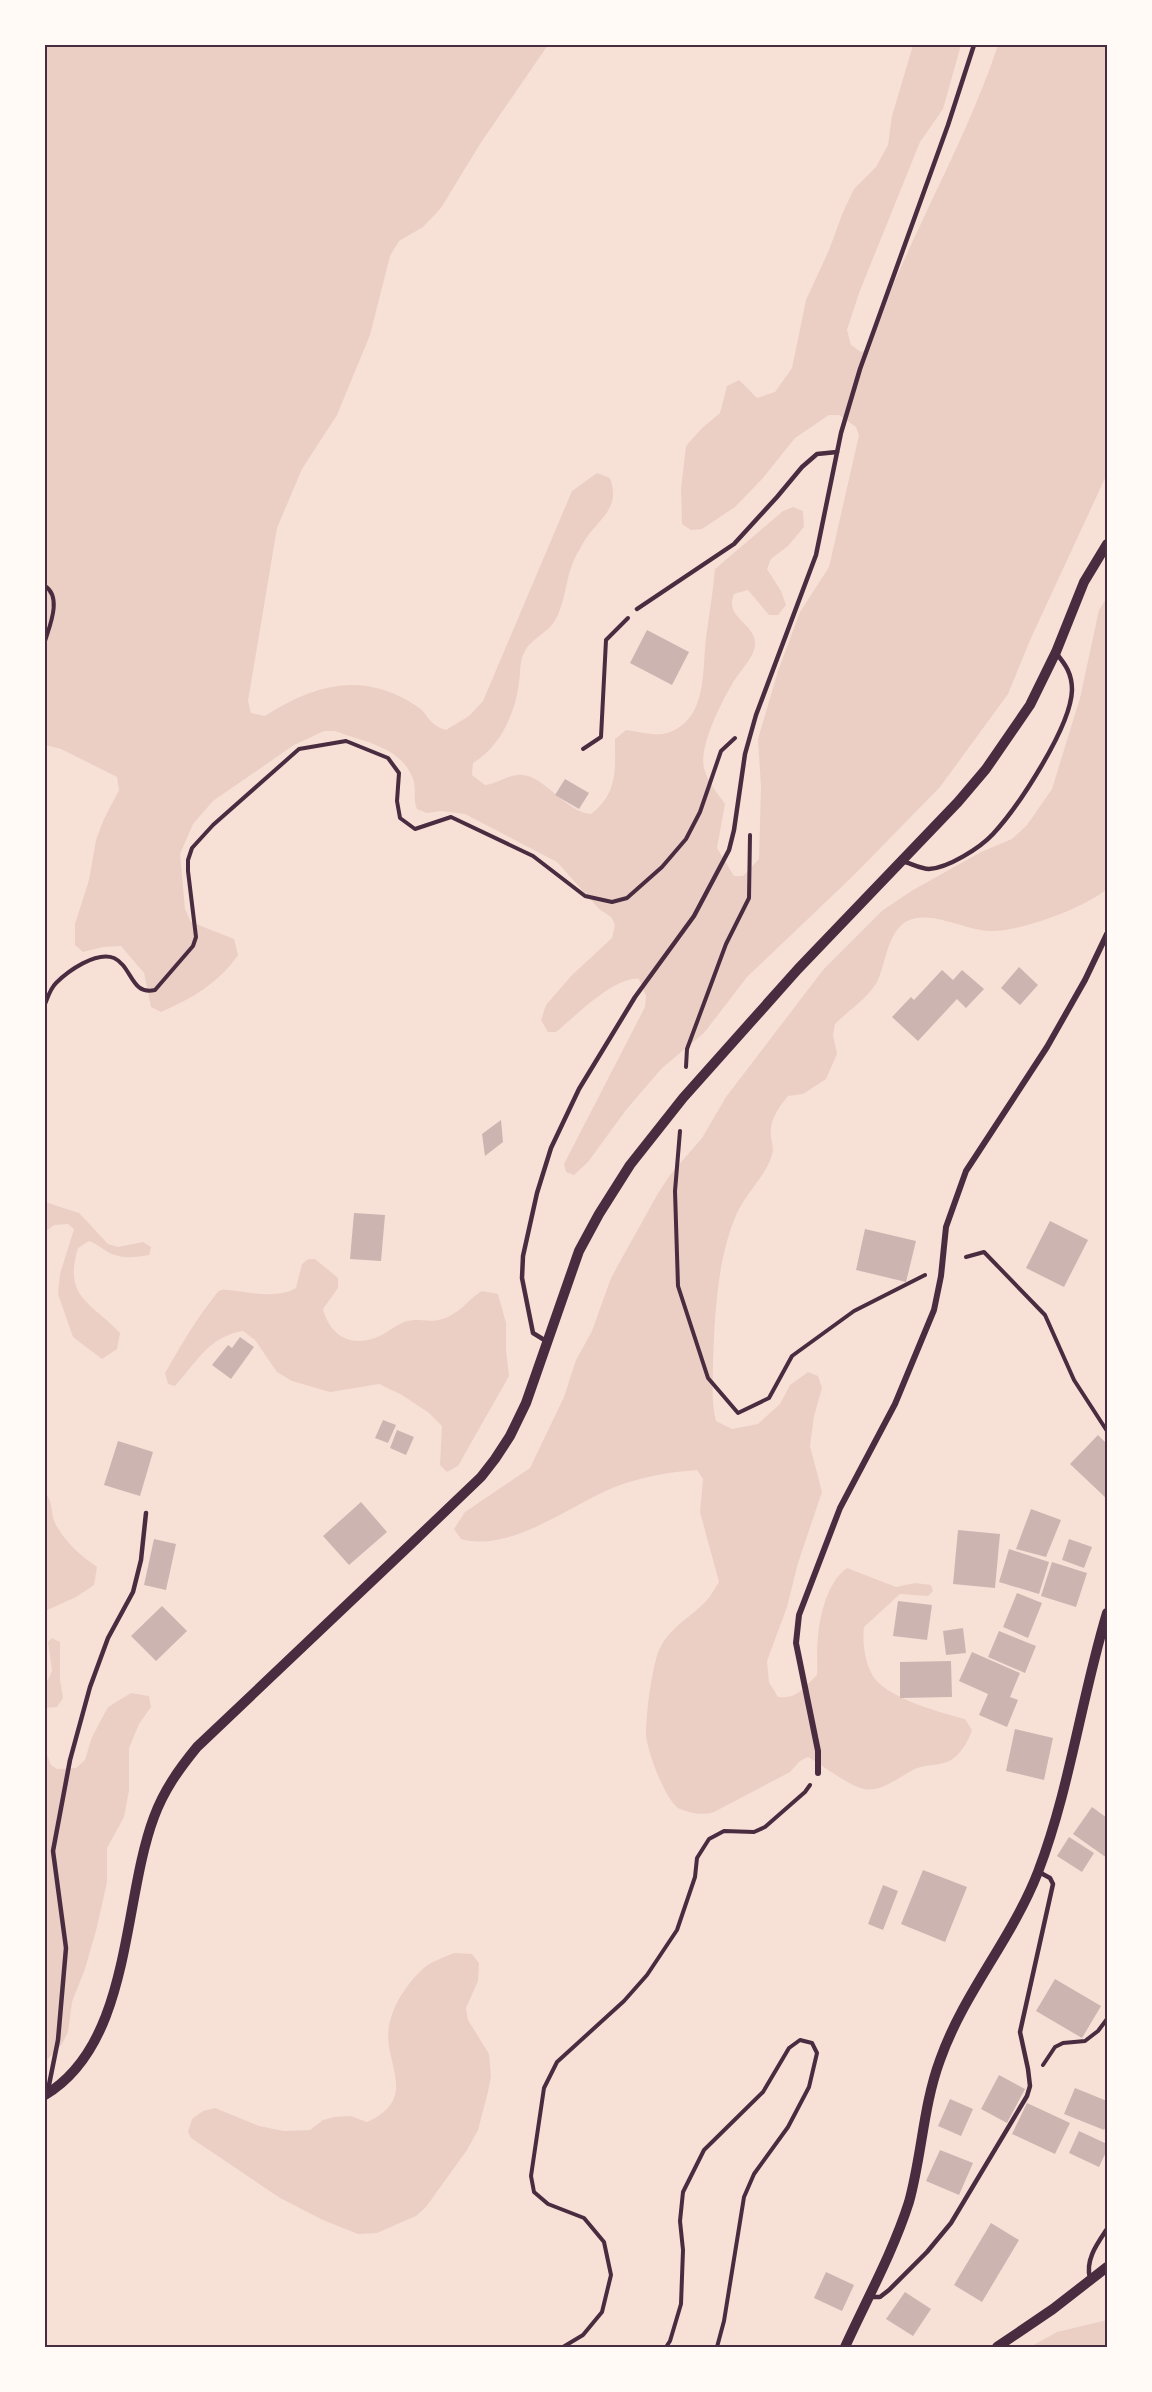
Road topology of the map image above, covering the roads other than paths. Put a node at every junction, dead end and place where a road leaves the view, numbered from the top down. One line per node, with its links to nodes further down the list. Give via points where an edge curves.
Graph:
1 (974, 45): 2 (lane, via 860,369)
2 (837, 452): 4 (lane, via 817,454 734,544); 8 (lane, via 816,555 745,753 729,850 694,916 635,997 579,1089 551,1148 537,1193 522,1278 533,1333)
3 (1107, 544): 5 (street, via 1084,582)
4 (637, 609)
5 (1056, 652): 6 (street, via 1030,705 1003,747); 6 (lane, via 1069,668 1072,691 1062,727 1019,802 992,836 954,862 928,869)
6 (903, 861): 8 (street, via 798,969 683,1098 630,1165 598,1214 571,1269)
7 (1107, 934): 11 (street, via 1051,1040 966,1171 946,1227 934,1310 895,1404 840,1508 799,1615 796,1643 818,1751)
8 (546, 1341): 13 (street, via 526,1403 503,1448 481,1477 179,1768 164,1792 150,1828 116,1982 101,2026 79,2067)
9 (146, 1513): 13 (lane, via 133,1592 108,1638 69,1760 53,1851 66,1948 58,2040)
10 (1107, 1613): 12 (street, via 1058,1814)
11 (818, 1773)
12 (1038, 1872): 17 (street, via 1009,1934 962,2008 945,2044 931,2090 908,2203); 17 (lane, via 1053,1884 1020,2032 1030,2086 1027,2096 951,2223 889,2290 880,2297)
13 (46, 2094)
14 (1107, 2229): 16 (lane, via 1090,2259)
15 (1107, 2267): 16 (street)
16 (1091, 2281): 19 (street)
17 (869, 2297): 18 (street)
18 (845, 2347)
19 (997, 2347)

